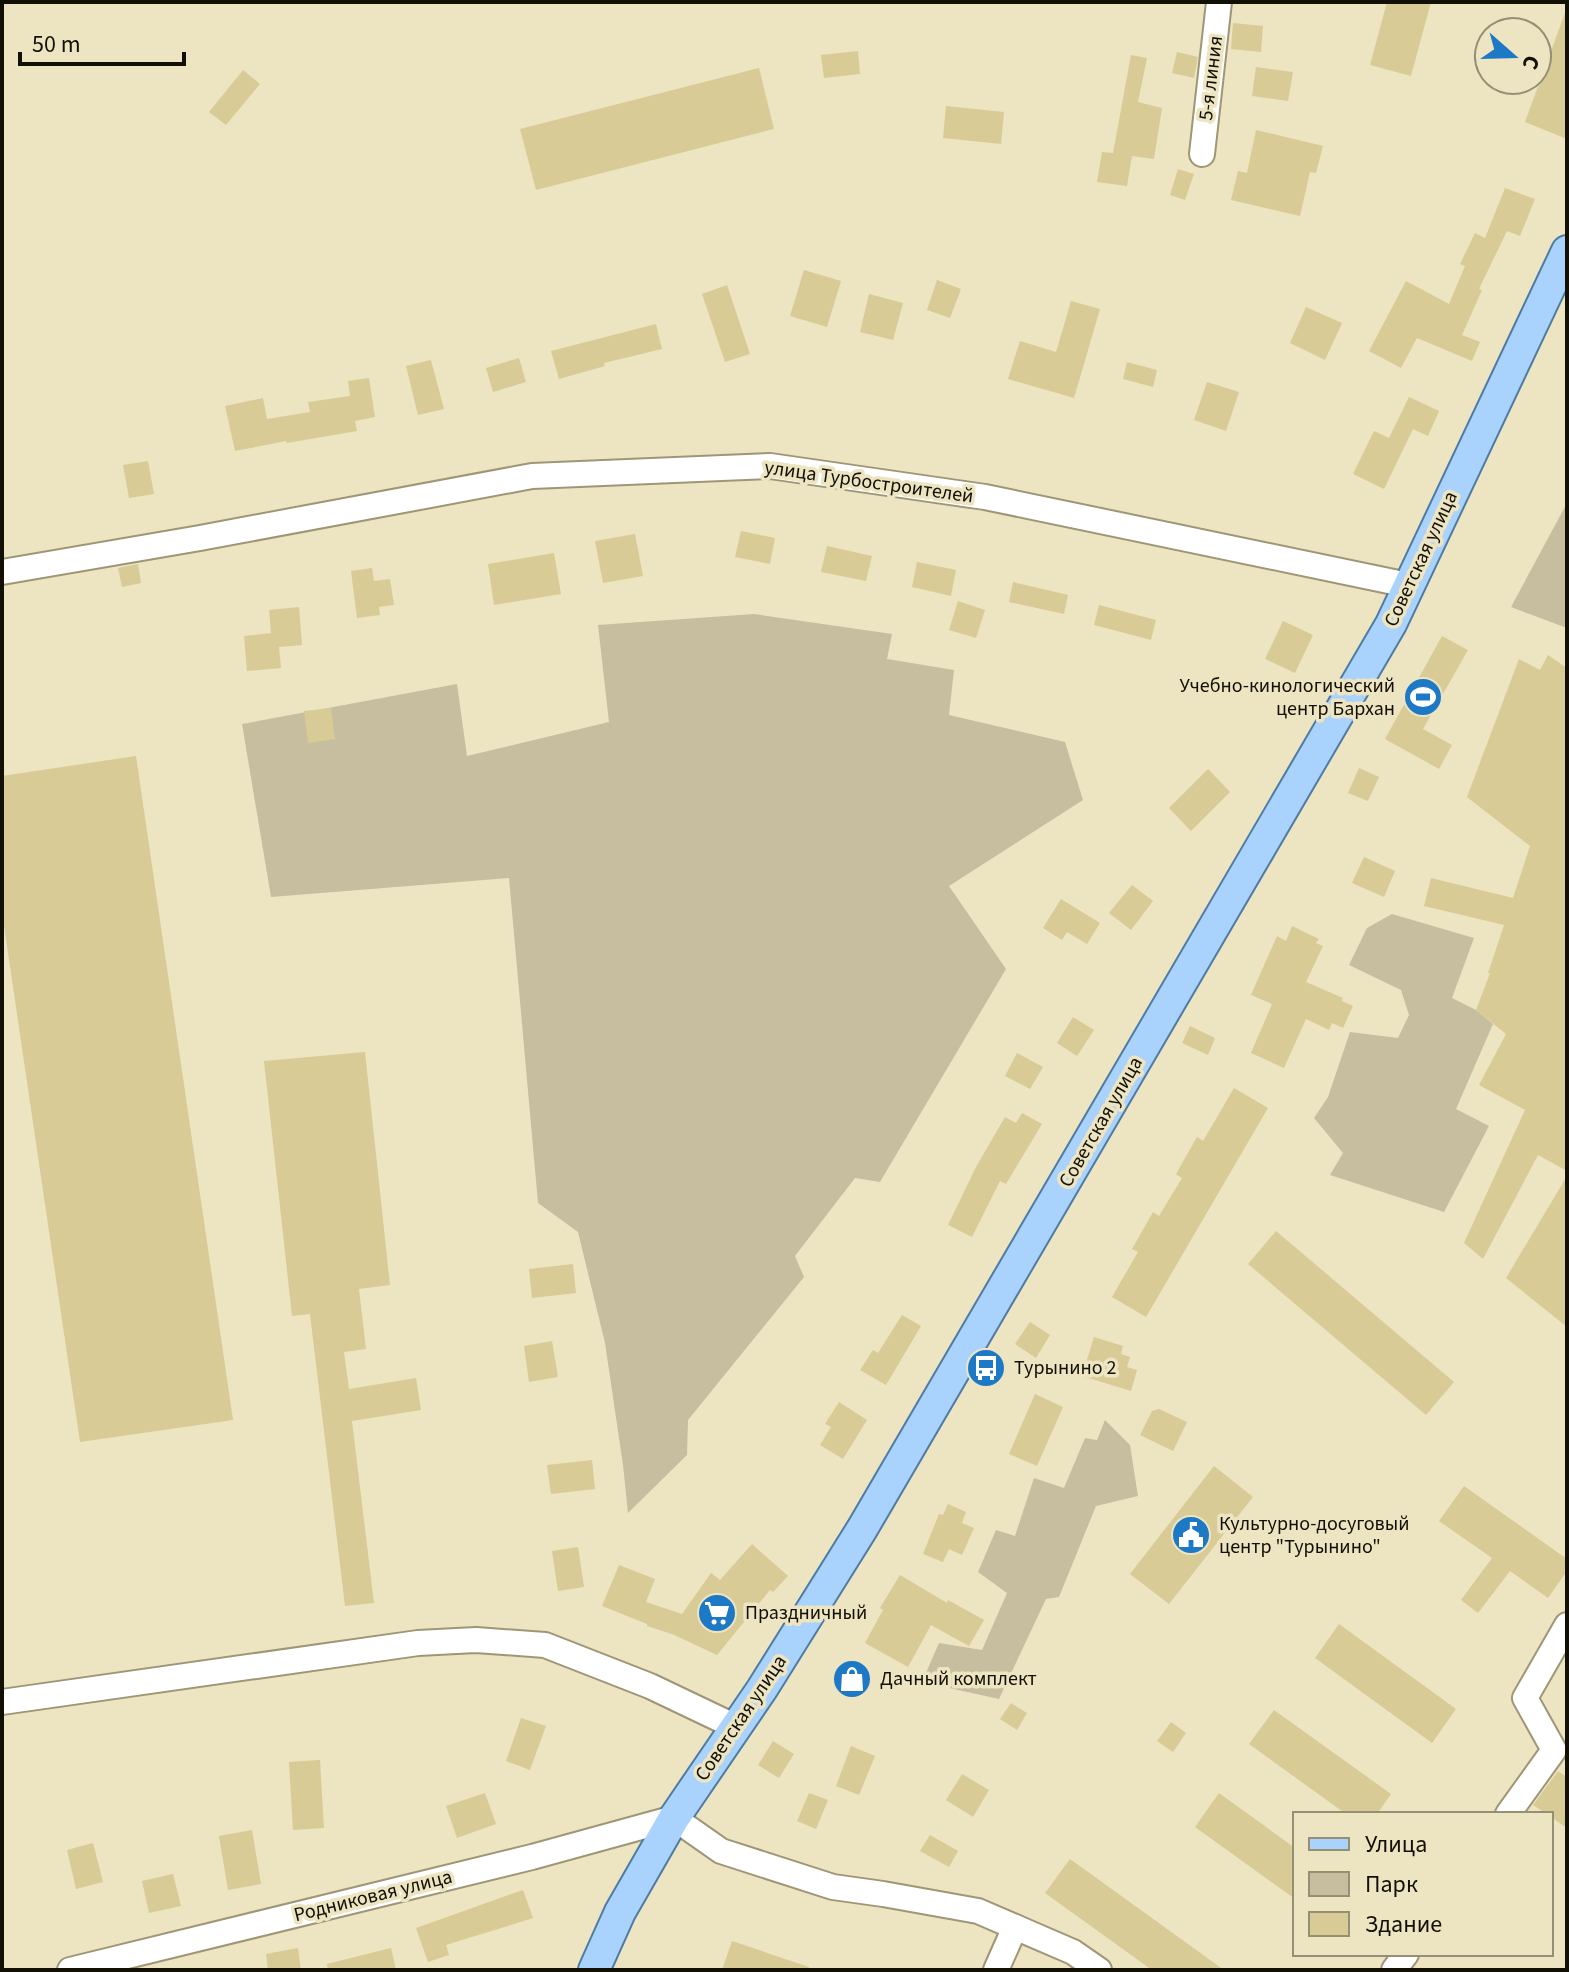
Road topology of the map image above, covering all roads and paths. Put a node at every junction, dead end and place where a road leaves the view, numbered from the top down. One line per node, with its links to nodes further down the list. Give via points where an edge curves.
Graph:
1 (1219, 2): 2 (street, 5-я линия)
2 (1202, 154)
3 (1567, 251): 5 (main road, Советская улица)
4 (2, 572): 5 (street, улица Турбостроителей, via 532,476 770,466 985,497)
5 (1408, 585): 8 (main road, Советская улица, via 1383,638 862,1529)
6 (1567, 1625): 9 (street, via 1525,1698 1554,1750)
7 (2, 1702): 8 (street, via 418,1643 476,1640 545,1645)
8 (736, 1727): 10 (main road, Советская улица)
9 (1509, 1812)
10 (674, 1818): 11 (street, via 721,1851 819,1883 978,1911); 12 (street, Родниковая улица); 13 (main road, Советская улица, via 620,1912)
11 (1015, 1927): 14 (street); 15 (street, via 1073,1952)
12 (70, 1970)
13 (594, 1970)
14 (996, 1970)
15 (1099, 1970)

